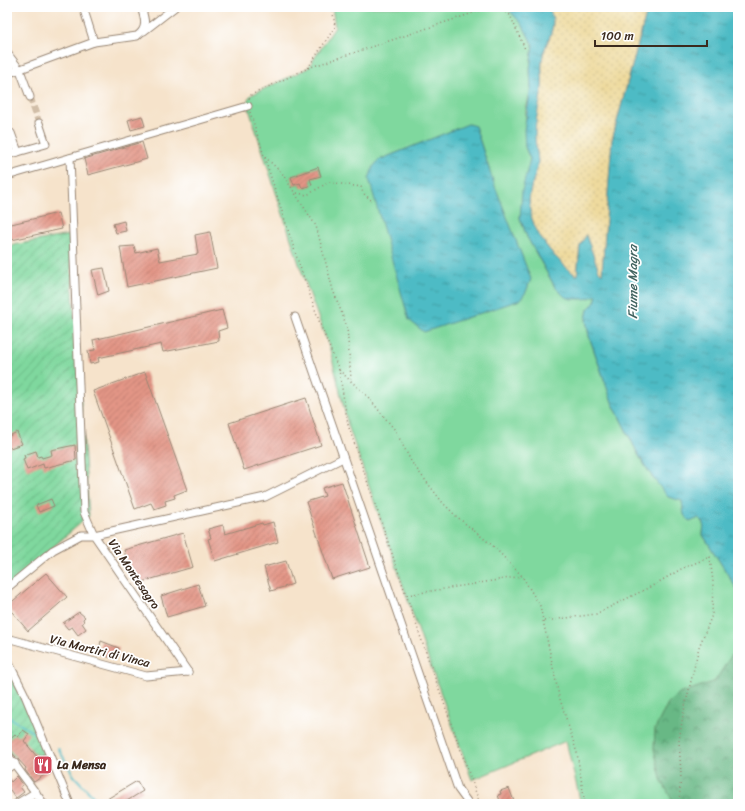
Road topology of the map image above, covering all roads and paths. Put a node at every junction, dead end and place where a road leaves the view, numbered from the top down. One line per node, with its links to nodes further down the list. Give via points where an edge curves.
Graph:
1 (83, 7): 8 (street)
2 (142, 7): 7 (street, via 146,24)
3 (175, 7): 7 (street)
4 (332, 7): 11 (path, via 335,27)
5 (490, 7): 11 (path)
6 (495, 7): 9 (path, via 510,15)
7 (142, 32): 8 (street, via 137,36)
8 (94, 42): 12 (street)
9 (525, 49)
10 (7, 53): 12 (street)
11 (308, 68): 15 (path, via 251,95)
12 (20, 70): 13 (street); 14 (street)
13 (7, 74)
14 (30, 97)
15 (248, 106): 20 (path); 21 (street)
16 (39, 123): 18 (street, via 46,144)
17 (11, 133): 18 (street)
18 (18, 152): 19 (street)
19 (7, 155)
20 (264, 156): 23 (path, via 282,173); 26 (path, via 304,279)
21 (70, 158): 22 (street); 29 (street, via 84,512)
22 (7, 176)
23 (297, 193): 24 (path, via 308,195 329,182 360,187); 27 (path, via 316,226 331,284 347,328)
24 (372, 201)
25 (296, 317): 28 (street)
26 (339, 370): 27 (path); 32 (path, via 348,425)
27 (351, 380): 30 (path, via 395,430 412,463 442,503 493,546)
28 (343, 458): 29 (street, via 265,497); 44 (street, via 458,788)
29 (94, 534): 31 (street, Via Montesagro, via 81,535 53,550); 36 (street, Via Montesagro)
30 (522, 576): 32 (path); 33 (path, via 540,606)
31 (7, 588)
32 (406, 596): 45 (path)
33 (544, 621): 46 (path, via 559,696 577,753); 47 (path, via 596,614 683,568 710,557 713,582 712,616 698,647 683,715 679,741)
34 (7, 638): 36 (street, Via Martiri di Vinca, via 146,676)
35 (7, 659): 43 (street, via 24,693)
36 (188, 672)
37 (7, 754): 38 (street)
38 (15, 764): 39 (street); 40 (street)
39 (7, 769)
40 (36, 792): 41 (street); 42 (street)
41 (16, 804)
42 (44, 804)
43 (70, 804)
44 (468, 804)
45 (480, 804)
46 (585, 804)
47 (679, 804)

